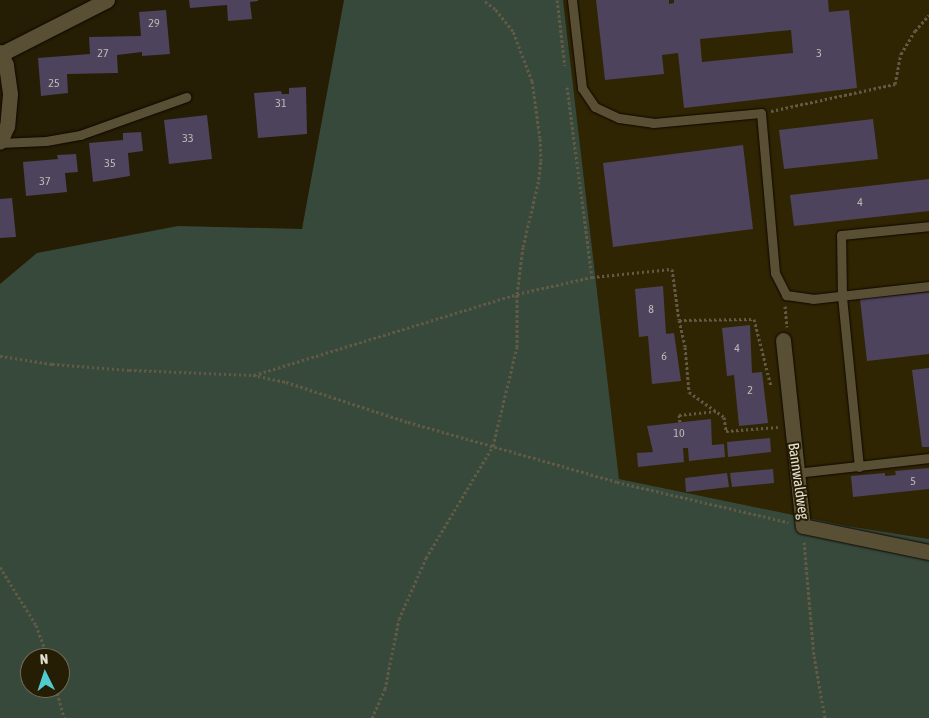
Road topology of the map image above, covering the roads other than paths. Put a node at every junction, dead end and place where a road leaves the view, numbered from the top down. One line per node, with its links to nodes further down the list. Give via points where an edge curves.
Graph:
1 (107, 0): 3 (street)
2 (572, 0): 8 (lane, via 582,88 595,107 619,118 654,123 760,113 774,273 786,295 813,299)
3 (1, 53): 5 (street, via 10,94 7,126)
4 (186, 97): 5 (lane, via 80,135 46,141)
5 (0, 142)
6 (929, 226): 8 (lane, via 841,235)
7 (929, 286): 8 (lane)
8 (842, 296): 11 (lane)
9 (783, 340): 12 (street, Bannwaldweg, via 783,426)
10 (929, 458): 11 (lane)
11 (859, 467): 12 (lane)
12 (796, 473): 13 (street, Bannwaldweg, via 803,526)
13 (929, 552)

